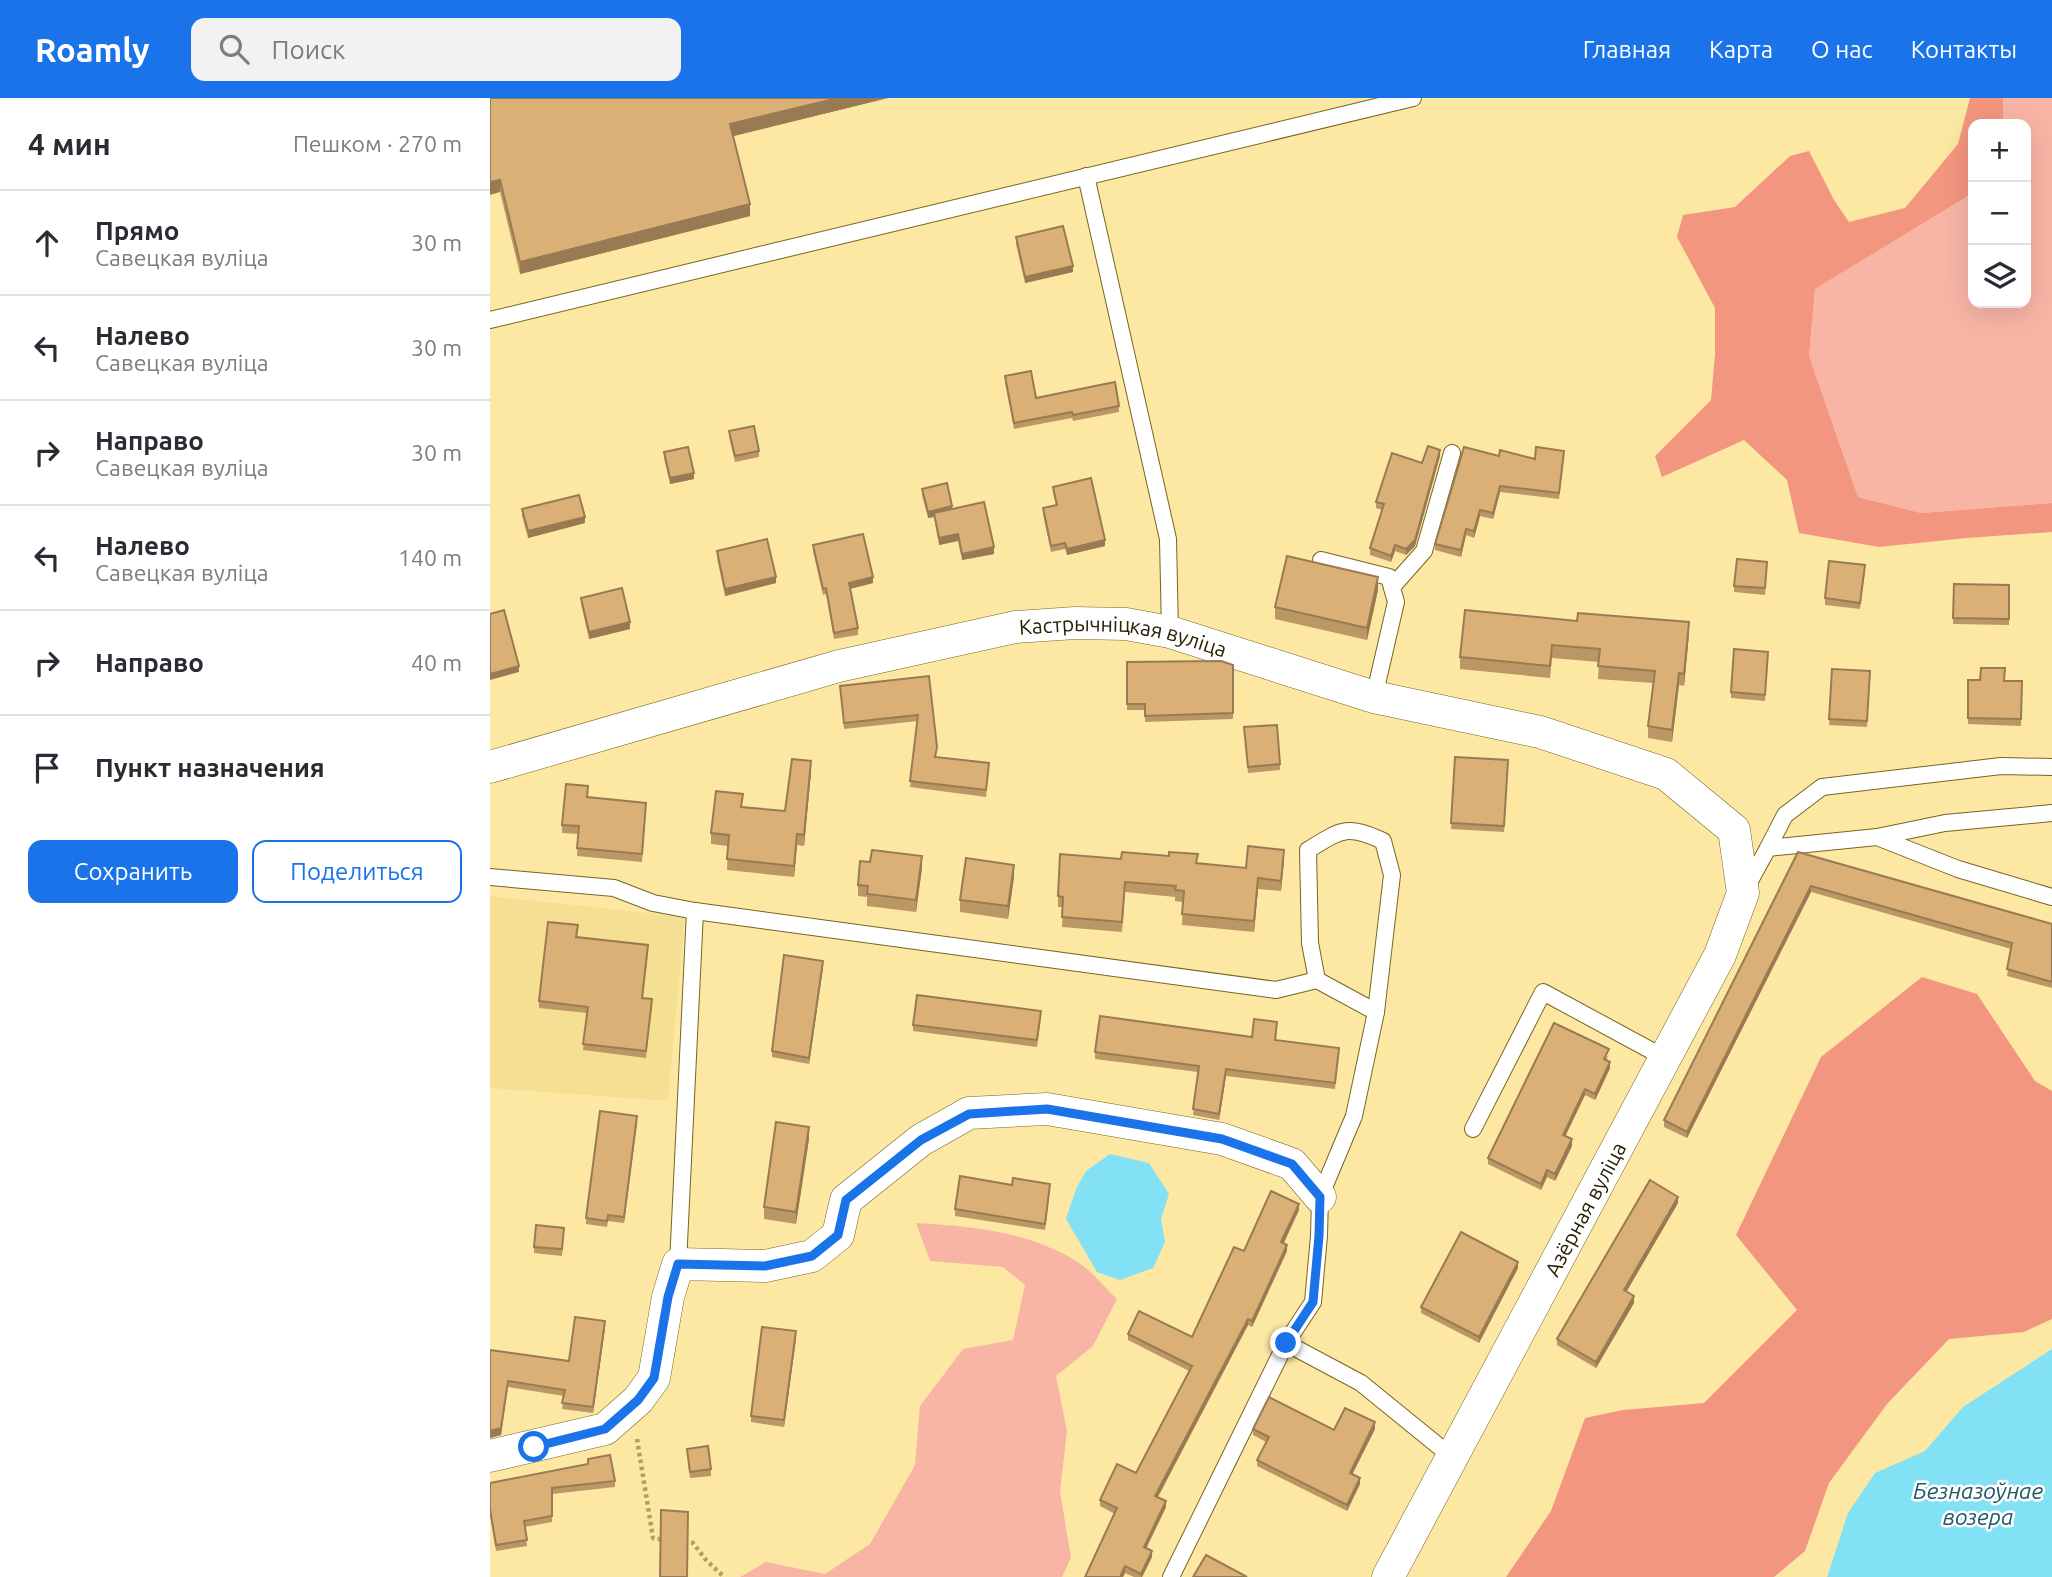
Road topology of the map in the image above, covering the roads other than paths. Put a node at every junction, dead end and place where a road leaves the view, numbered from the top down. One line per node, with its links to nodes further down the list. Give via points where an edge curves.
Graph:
1 (1413, 98): 2 (lane)
2 (1086, 176): 3 (lane); 7 (lane, via 1168,539)
3 (490, 320)
4 (1452, 453): 6 (lane, via 1424,551)
5 (1321, 560): 6 (lane, via 1389,577)
6 (1392, 587): 8 (lane, via 1396,602)
7 (1170, 632): 8 (street, Кастрычніцкая вуліца); 9 (street, Кастрычніцкая вуліца, via 1126,624 1015,627 839,666)
8 (1374, 697): 12 (street, Кастрычніцкая вуліца, via 1540,732 1666,774)
9 (490, 767)
10 (2052, 767): 14 (lane, via 2001,766 1822,787 1785,815)
11 (2052, 813): 13 (lane, via 1945,823)
12 (1734, 830): 16 (street, Азёрная вуліца)
13 (1877, 837): 14 (lane); 17 (lane, via 1958,869)
14 (1768, 848): 16 (lane)
15 (490, 877): 18 (lane, via 614,888 653,903)
16 (1743, 893): 21 (street, Азёрная вуліца, via 1720,955)
17 (2052, 897)
18 (695, 911): 19 (lane, via 1276,990); 24 (lane)
19 (1317, 980): 20 (lane); 20 (lane, via 1310,943 1308,850 1336,833 1360,830 1383,841 1392,875)
20 (1376, 1012): 23 (lane, via 1354,1116)
21 (1665, 1058): 22 (lane, via 1543,992); 27 (street, Азёрная вуліца)
22 (1473, 1129)
23 (1320, 1197): 24 (street, via 1292,1164 1222,1139 1047,1109 969,1114 921,1140 846,1200 838,1235 812,1256 765,1266); 25 (lane, via 1313,1302)
24 (678, 1264): 26 (street, via 654,1378 632,1405 605,1429)
25 (1286, 1343): 27 (lane, via 1361,1383); 28 (lane)
26 (490, 1456)
27 (1452, 1457): 29 (street, Азёрная вуліца)
28 (1171, 1577)
29 (1388, 1577)

